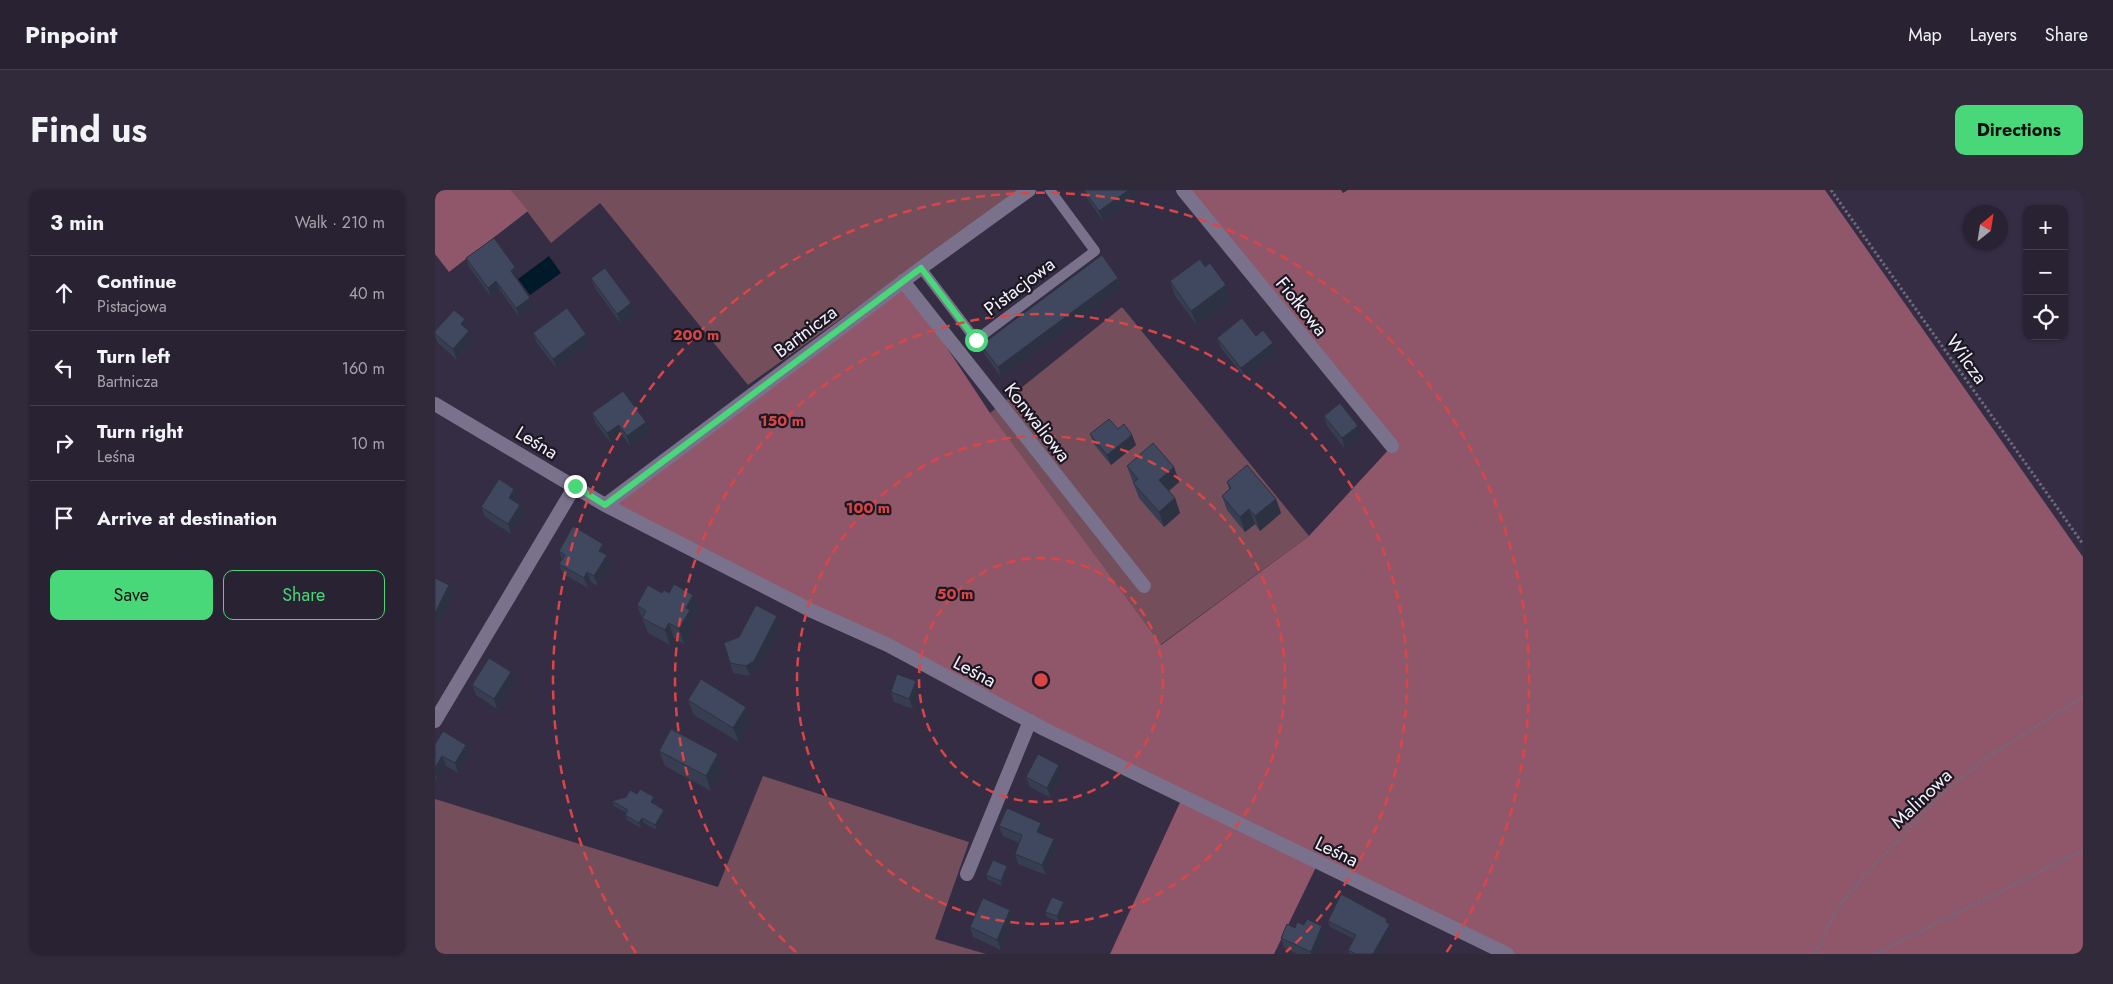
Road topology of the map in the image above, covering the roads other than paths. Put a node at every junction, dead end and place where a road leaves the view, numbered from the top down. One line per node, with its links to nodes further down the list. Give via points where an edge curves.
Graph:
1 (1029, 190): 4 (street, Bartnicza)
2 (1050, 190): 4 (lane, Pistacjowa, via 1095,251 976,340)
3 (1183, 190): 7 (street, Fiołkowa)
4 (921, 268): 5 (street, Bartnicza)
5 (903, 281): 9 (street, Bartnicza); 10 (street, Konwaliowa)
6 (435, 404): 8 (street, Leśna)
7 (1392, 446)
8 (575, 486): 9 (street, Leśna); 11 (street)
9 (605, 505): 12 (street, Leśna, via 810,610 888,644)
10 (1144, 586)
11 (435, 721)
12 (1030, 721): 13 (street); 14 (street, Leśna)
13 (967, 874)
14 (1507, 954)

